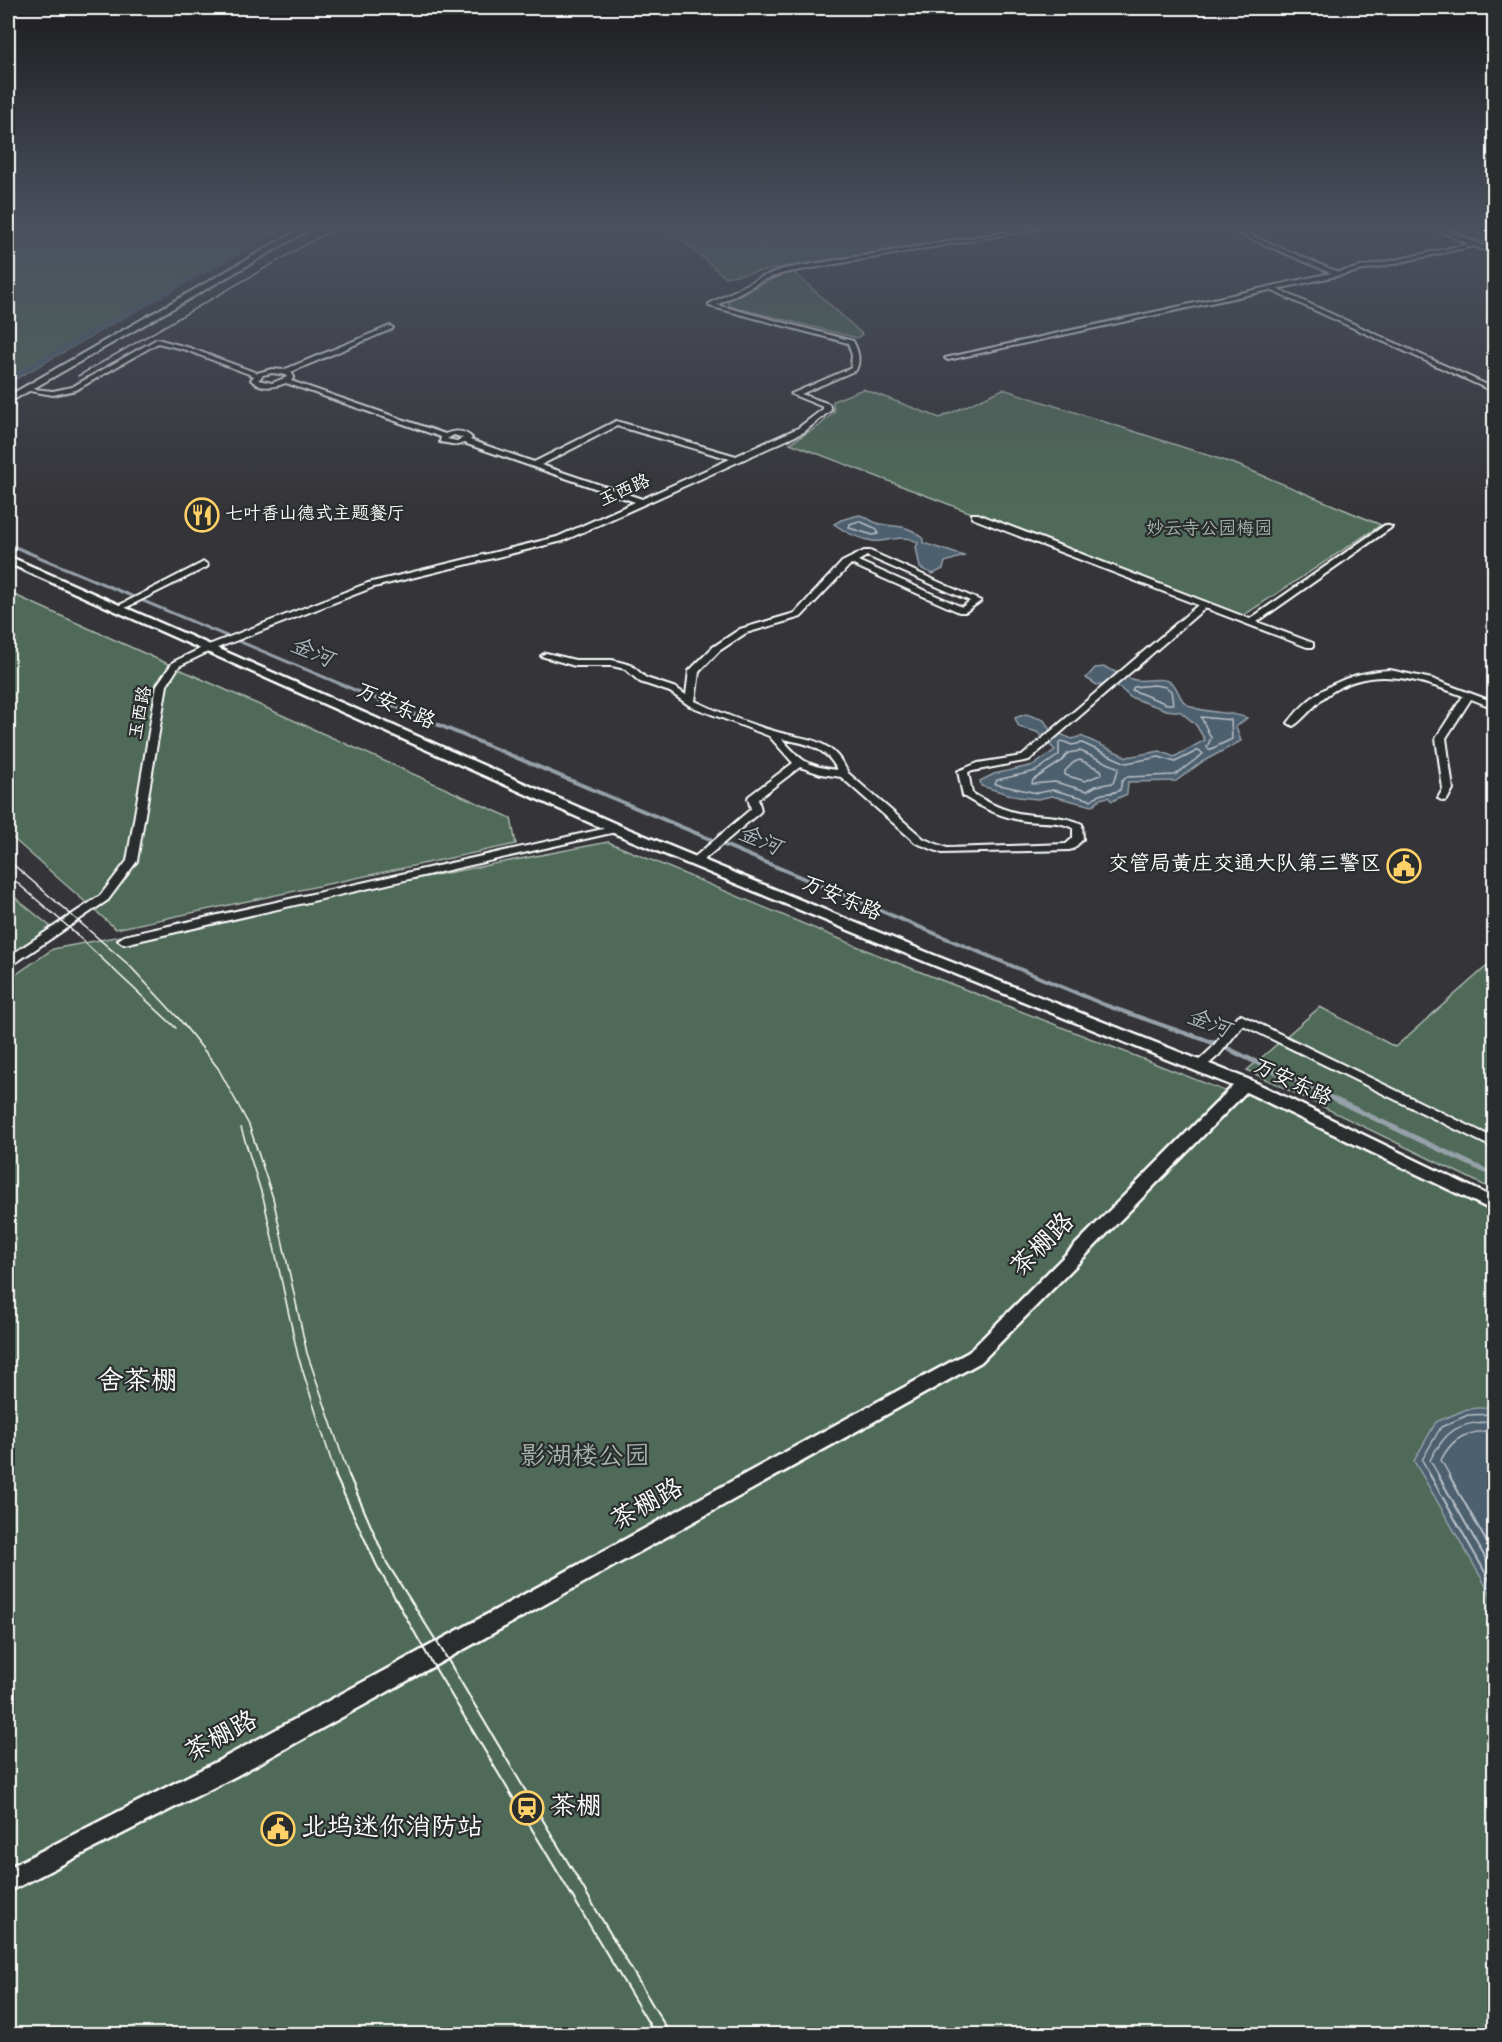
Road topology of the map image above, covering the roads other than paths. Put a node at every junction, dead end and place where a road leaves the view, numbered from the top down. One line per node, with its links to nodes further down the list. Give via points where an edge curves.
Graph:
1 (137, 320): 15 (main road)
2 (146, 320): 13 (main road)
3 (769, 320): 17 (street, 玉西路, via 851,342 856,363 854,369 795,394 826,406 827,410 801,430)
4 (1121, 320): 7 (street)
5 (1341, 320): 14 (street)
6 (390, 328): 10 (street)
7 (948, 358)
8 (214, 361): 9 (street, via 232,359); 11 (street); 13 (street, via 157,341 74,389 53,393)
9 (266, 372): 10 (street); 11 (street)
10 (285, 372): 12 (street, via 291,377)
11 (257, 375): 12 (street, via 256,381 263,384)
12 (285, 381): 18 (street, via 445,436 443,440 447,443 465,441)
13 (26, 389): 16 (main road)
14 (1494, 390)
15 (8, 393)
16 (8, 400)
17 (736, 459): 18 (street, via 616,423); 19 (street, 玉西路)
18 (535, 465): 19 (street)
19 (642, 502): 29 (street, 玉西路, via 560,539 371,585)
20 (975, 516): 25 (street)
21 (1388, 527): 27 (street)
22 (8, 559): 26 (street, 万安东路)
23 (851, 561): 23 (street, via 867,553 977,601 962,610); 32 (street, via 798,615 743,631 716,648 694,671)
24 (204, 565): 26 (street)
25 (1204, 604): 27 (street); 37 (street, via 1025,758 963,771 967,794 978,801 1025,818 1065,819 1078,826 1078,839 1069,848 946,851 920,841)
26 (118, 608): 29 (street, 万安东路)
27 (1251, 622): 28 (street)
28 (1310, 645)
29 (208, 648): 39 (street, 万安东路); 42 (street, 玉西路, via 176,664 162,685 132,861 104,898)
30 (546, 656): 32 (street, via 575,663 628,667 643,680 673,690)
31 (1469, 695): 33 (street); 34 (street, via 1404,675 1360,677 1320,695 1302,709); 38 (street, via 1441,738 1448,789)
32 (690, 702): 35 (street)
33 (1494, 705)
34 (1293, 723)
35 (772, 734): 36 (street); 37 (street, via 817,744 838,758)
36 (799, 763): 37 (street); 40 (street, via 753,798 756,810)
37 (844, 774)
38 (1443, 798)
39 (616, 829): 40 (street, 万安东路); 41 (street)
40 (695, 862): 43 (street, 万安东路)
41 (124, 940)
42 (8, 962)
43 (1199, 1066): 44 (street, 万安东路); 45 (street, via 1241,1019)
44 (1244, 1084): 46 (street, 万安东路); 47 (street, 茶棚路, via 975,1357 238,1762)
45 (1494, 1143)
46 (1494, 1205)
47 (8, 1880)

